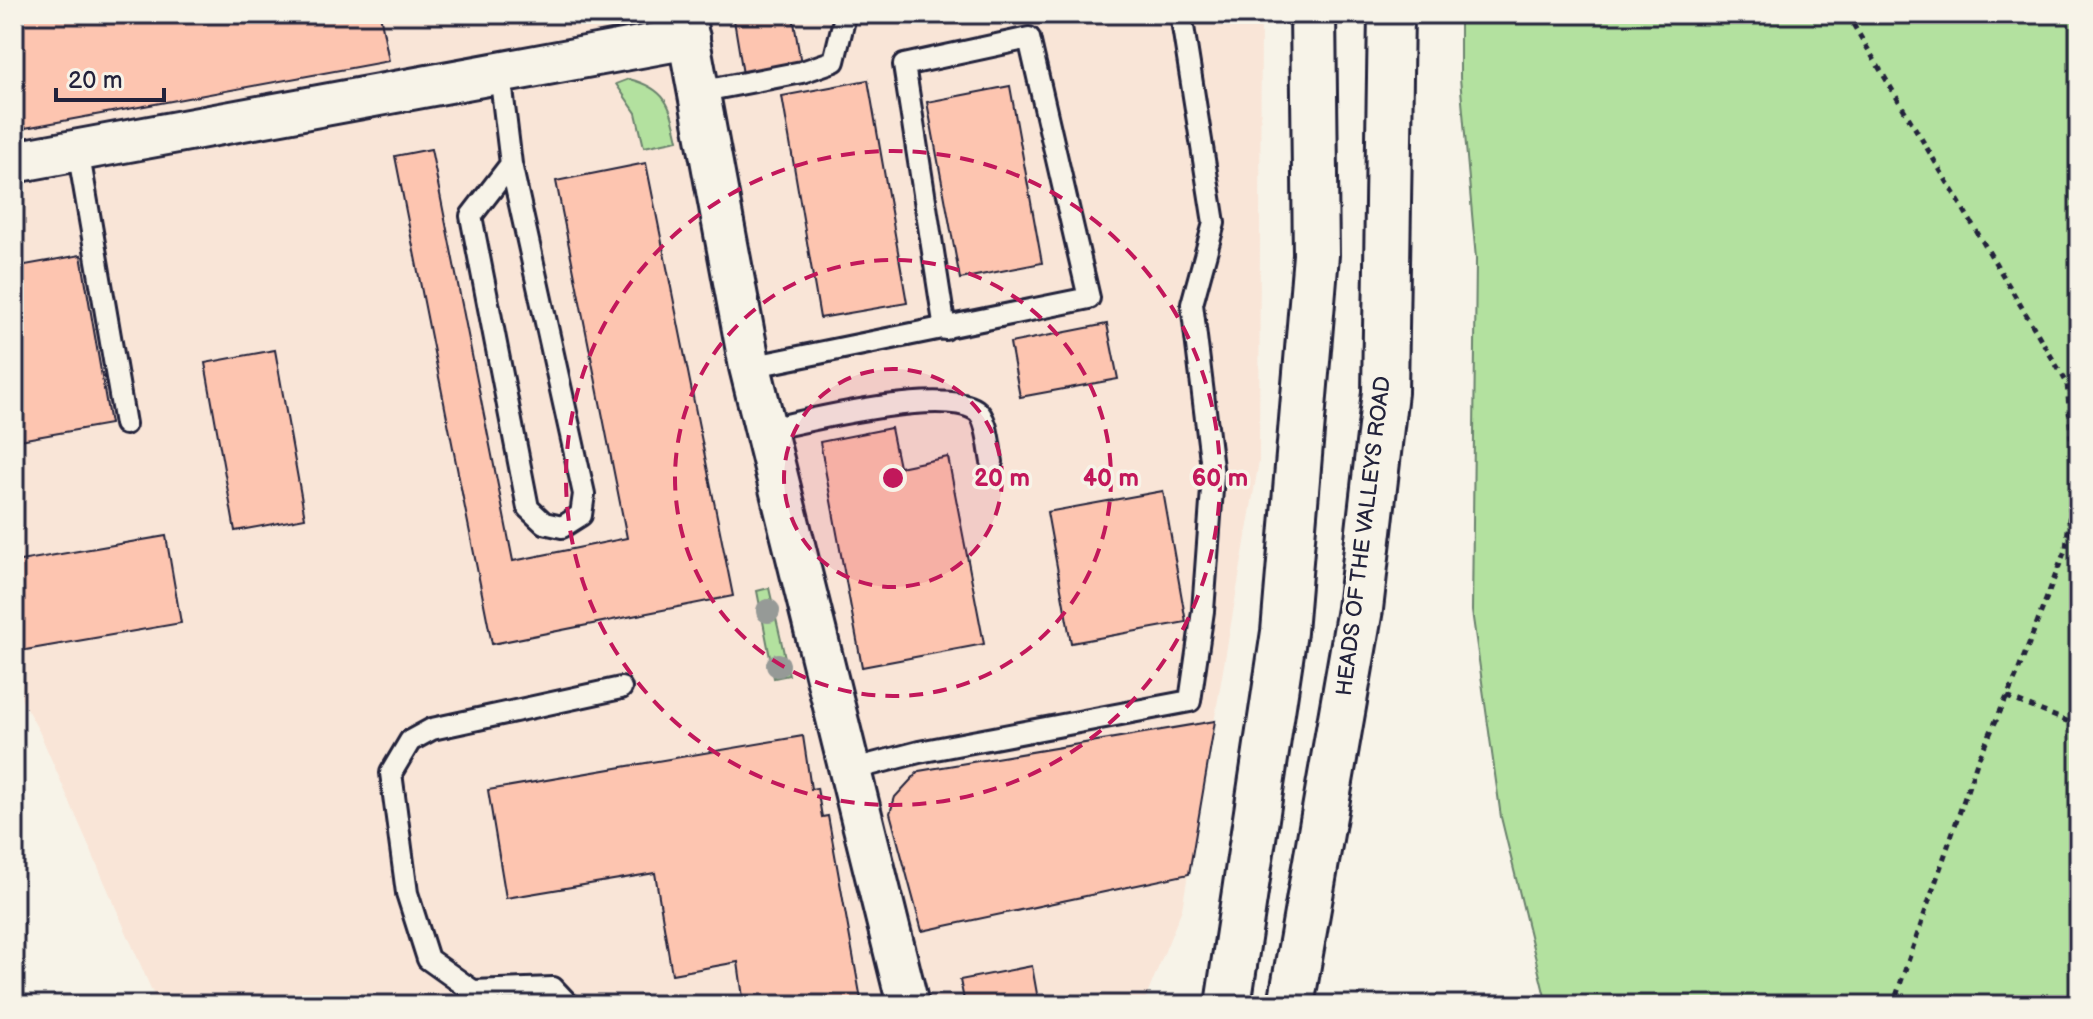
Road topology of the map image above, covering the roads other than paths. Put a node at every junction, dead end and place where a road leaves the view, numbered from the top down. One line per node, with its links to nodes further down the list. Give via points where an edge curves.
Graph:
1 (1181, 14): 17 (lane, via 1214,223 1192,304 1213,476 1190,701)
2 (1313, 14): 20 (highway, via 1316,255 1284,632)
3 (1391, 14): 21 (highway, HEADS OF THE VALLEYS ROAD, via 1385,392 1360,609)
4 (843, 24): 7 (lane, via 834,61)
5 (686, 26): 6 (street); 7 (street)
6 (500, 73): 8 (street); 10 (lane)
7 (698, 92): 12 (street)
8 (78, 150): 9 (street); 13 (lane)
9 (14, 162)
10 (511, 164): 10 (lane, via 584,494 581,515 562,527 544,523 528,508 471,216)
11 (945, 329): 11 (lane, via 1089,298 1029,38 904,65); 12 (lane)
12 (750, 367): 14 (street)
13 (125, 424)
14 (764, 430): 15 (lane, via 894,405 947,401 983,417); 17 (street)
15 (992, 462)
16 (621, 688): 18 (lane, via 432,729 410,741 391,773 407,893 428,959 473,991 553,988)
17 (850, 770): 19 (street)
18 (569, 1005)
19 (908, 1005)
20 (1228, 1005)
21 (1291, 1005)

